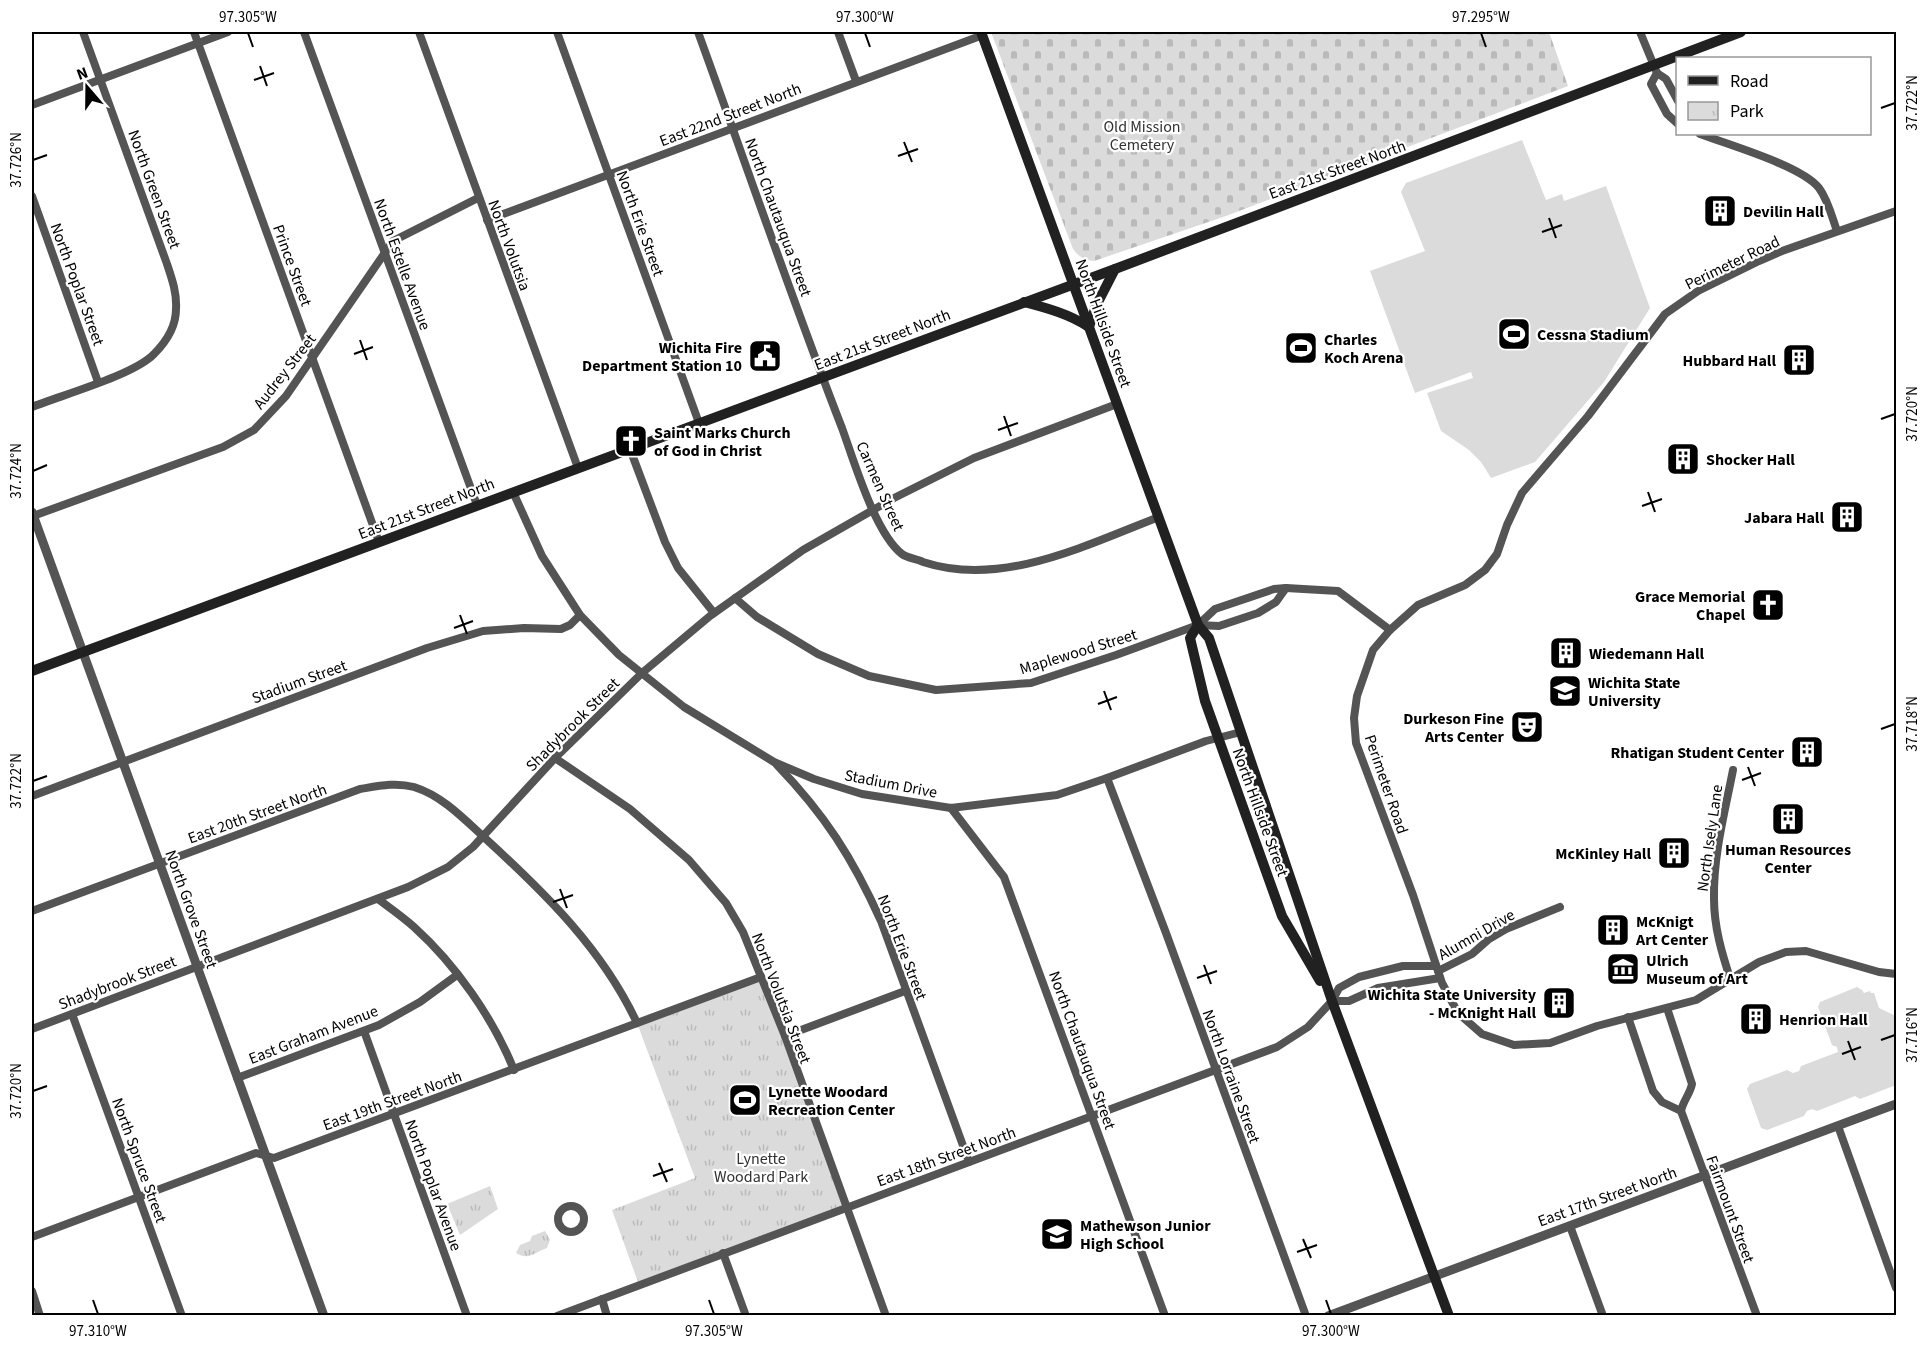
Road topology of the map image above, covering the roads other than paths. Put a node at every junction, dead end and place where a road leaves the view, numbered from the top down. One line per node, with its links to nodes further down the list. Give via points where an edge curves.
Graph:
1 (83, 32): 16 (street, North Green Street)
2 (194, 32): 12 (street, Prince Street)
3 (228, 32): 12 (street)
4 (304, 32): 29 (street, North Estelle Avenue)
5 (419, 32): 25 (street, North Volutsia)
6 (557, 32): 23 (street, North Erie Street)
7 (698, 32): 21 (street, North Chautauqua Street)
8 (838, 32): 17 (street)
9 (1640, 32): 15 (street)
10 (1741, 32): 13 (main road, East 21st Street North)
11 (982, 33): 17 (street, East 22nd Street North); 31 (main road, North Hillside Street)
12 (198, 42): 16 (street); 34 (street, Prince Street)
13 (1683, 57)
14 (1676, 60): 15 (main road, East 21st Street North)
15 (1655, 69): 18 (street, via 1666,79); 20 (street, via 1651,84 1666,114); 30 (main road, East 21st Street North)
16 (100, 79): 19 (street); 36 (street, North Green Street, via 167,264 176,311 170,335 153,355 126,372)
17 (856, 81): 21 (street, East 22nd Street North)
18 (1676, 99)
19 (32, 105)
20 (1676, 123)
21 (733, 128): 23 (street, East 22nd Street North); 35 (street, North Chautauqua Street)
22 (1703, 135): 28 (street, via 1810,178 1823,195)
23 (609, 174): 27 (street, East 22nd Street North); 39 (street, North Erie Street)
24 (32, 196): 36 (street, North Poplar Street)
25 (478, 198): 27 (street, North Volutsia); 29 (street, Audrey Street, via 393,241)
26 (1896, 211): 28 (street, Perimeter Road)
27 (487, 220): 41 (street, North Volutsia)
28 (1837, 231): 53 (street, Perimeter Road, via 1759,261 1698,291 1665,314 1588,416 1522,493 1497,554 1485,570 1465,585 1418,605)
29 (384, 254): 34 (street, Audrey Street); 43 (street, North Estelle Avenue)
30 (1115, 269): 31 (main road, East 21st Street North); 33 (main road)
31 (1073, 284): 32 (main road, East 21st Street North); 33 (main road, North Hillside Street)
32 (1023, 302): 33 (main road, via 1075,318); 35 (main road, East 21st Street North)
33 (1089, 327): 37 (main road, North Hillside Street)
34 (312, 359): 45 (street, Audrey Street, via 286,396 254,430 241,438 206,454); 47 (street, Prince Street)
35 (822, 378): 39 (main road, East 21st Street North); 44 (street, Carmen Street)
36 (98, 382): 38 (street)
37 (1117, 404): 44 (street, Shadybrook Street, via 974,458); 46 (main road, North Hillside Street)
38 (32, 406)
39 (699, 423): 40 (main road, East 21st Street North)
40 (630, 449): 41 (main road, East 21st Street North); 50 (street, via 678,568)
41 (578, 468): 42 (main road, East 21st Street North)
42 (513, 492): 43 (main road, East 21st Street North); 51 (street, via 542,556)
43 (477, 505): 47 (main road, East 21st Street North)
44 (873, 510): 46 (street, Carmen Street, via 885,535 903,555 935,565 977,570 1027,565); 49 (street, Shadybrook Street, via 803,550)
45 (32, 514): 54 (street, North Grove Street)
46 (1159, 517): 52 (main road, North Hillside Street)
47 (379, 542): 54 (main road, East 21st Street North)
48 (1286, 588): 52 (street, via 1215,609); 52 (street, via 1276,602 1258,613 1219,626); 53 (street, via 1338,591)
49 (735, 598): 50 (street, Shadybrook Street); 52 (street, Maplewood Street, via 757,617 818,654 869,676 936,690 1031,683)
50 (714, 613): 56 (street, Shadybrook Street)
51 (580, 615): 56 (street, Stadium Drive); 60 (street, Stadium Street, via 561,629 483,631 427,648)
52 (1198, 625): 57 (main road, North Hillside Street, via 1209,638); 58 (main road, North Hillside Street, via 1190,638)
53 (1390, 630): 72 (street, Perimeter Road, via 1373,650 1357,696 1356,743)
54 (84, 652): 55 (main road, East 21st Street North); 60 (street, North Grove Street)
55 (32, 671)
56 (642, 673): 59 (street, Shadybrook Street); 61 (street, Stadium Drive, via 684,706)
57 (1241, 732): 58 (street, Stadium Drive); 78 (main road, North Hillside Street)
58 (1218, 738): 63 (street, Stadium Drive); 78 (main road, North Hillside Street, via 1282,916)
59 (555, 758): 66 (street, Shadybrook Street); 75 (street, North Volutsia Street, via 630,809 689,860 726,903)
60 (123, 762): 64 (street, Stadium Street); 67 (street, North Grove Street)
61 (774, 762): 65 (street, Stadium Drive, via 862,794); 77 (street, North Erie Street, via 809,799 844,849 881,921)
62 (1733, 770): 76 (street, North Isely Lane, via 1714,900 1722,953)
63 (1107, 778): 65 (street, Stadium Drive, via 1058,795); 87 (street, North Lorraine Street)
64 (32, 795)
65 (951, 808): 92 (street, North Chautauqua Street, via 1004,877)
66 (483, 836): 67 (street, East 20th Street North, via 430,794 412,786 389,784 360,789); 68 (street, Shadybrook Street, via 448,867); 82 (street, East 20th Street North, via 586,941 623,994)
67 (159, 863): 70 (street, East 20th Street North); 71 (street, North Grove Street)
68 (378, 898): 71 (street, Shadybrook Street); 74 (street, via 416,928)
69 (1560, 907): 72 (street, Alumni Drive, via 1506,929)
70 (32, 911)
71 (197, 967): 80 (street, Shadybrook Street); 88 (street, North Grove Street)
72 (1438, 972): 78 (street, Alumni Drive, via 1377,988 1349,1001); 78 (street, Alumni Drive, via 1403,966 1359,977 1339,988); 81 (street, Perimeter Road, via 1458,1013 1482,1034 1514,1046 1550,1042)
73 (1896, 974): 76 (street, Perimeter Road, via 1806,951 1778,954)
74 (457, 975): 84 (street, East Graham Avenue, via 420,1002); 86 (street, via 503,1043)
75 (761, 977): 82 (street, East 19th Street North); 85 (street, North Volutsia Street)
76 (1731, 981): 79 (street, Perimeter Road, via 1696,1000)
77 (905, 991): 85 (street); 95 (street, North Erie Street)
78 (1332, 1000): 87 (street, East 18th Street North, via 1308,1027 1277,1047); 102 (main road, North Hillside Street)
79 (1667, 1008): 81 (street, Perimeter Road); 90 (street, via 1692,1084)
80 (72, 1014): 83 (street, Shadybrook Street); 97 (street, North Spruce Street)
81 (1628, 1017): 90 (street, via 1653,1090 1662,1102)
82 (637, 1023): 86 (street, East 19th Street North)
83 (32, 1029)
84 (364, 1030): 88 (street, East Graham Avenue); 91 (street, North Poplar Avenue)
85 (785, 1036): 98 (street, North Volutsia Street)
86 (514, 1070): 91 (street, East 19th Street North)
87 (1215, 1070): 92 (street, East 18th Street North); 115 (street, North Lorraine Street)
88 (237, 1078): 94 (street, North Grove Street)
89 (1896, 1104): 93 (street, East 17th Street North)
90 (1681, 1111): 96 (street, Fairmount Street)
91 (395, 1114): 94 (street, East 19th Street North, via 274,1158); 109 (street, North Poplar Avenue)
92 (1093, 1115): 95 (street, East 18th Street North); 114 (street, North Chautauqua Street)
93 (1838, 1126): 96 (street, East 17th Street North); 103 (street)
94 (266, 1156): 97 (street, East 19th Street North, via 256,1153); 108 (street, North Grove Street)
95 (969, 1162): 98 (street, East 18th Street North)
96 (1705, 1176): 99 (street, East 17th Street North); 119 (street, Fairmount Street)
97 (140, 1196): 100 (street, East 19th Street North); 107 (street, North Spruce Street)
98 (847, 1208): 101 (street, East 18th Street North); 113 (street, North Volutsia Street)
99 (1570, 1226): 102 (street, East 17th Street North); 118 (street)
100 (32, 1237)
101 (723, 1253): 105 (street, East 18th Street North); 112 (street)
102 (1435, 1276): 116 (street, East 17th Street North); 117 (main road, North Hillside Street)
103 (1896, 1288)
104 (32, 1291): 106 (street)
105 (602, 1299): 110 (street, East 18th Street North); 111 (street)
106 (40, 1316)
107 (182, 1316)
108 (324, 1316)
109 (467, 1316)
110 (557, 1316)
111 (606, 1316)
112 (746, 1316)
113 (886, 1316)
114 (1166, 1316)
115 (1306, 1316)
116 (1328, 1316)
117 (1449, 1316)
118 (1603, 1316)
119 (1756, 1316)

